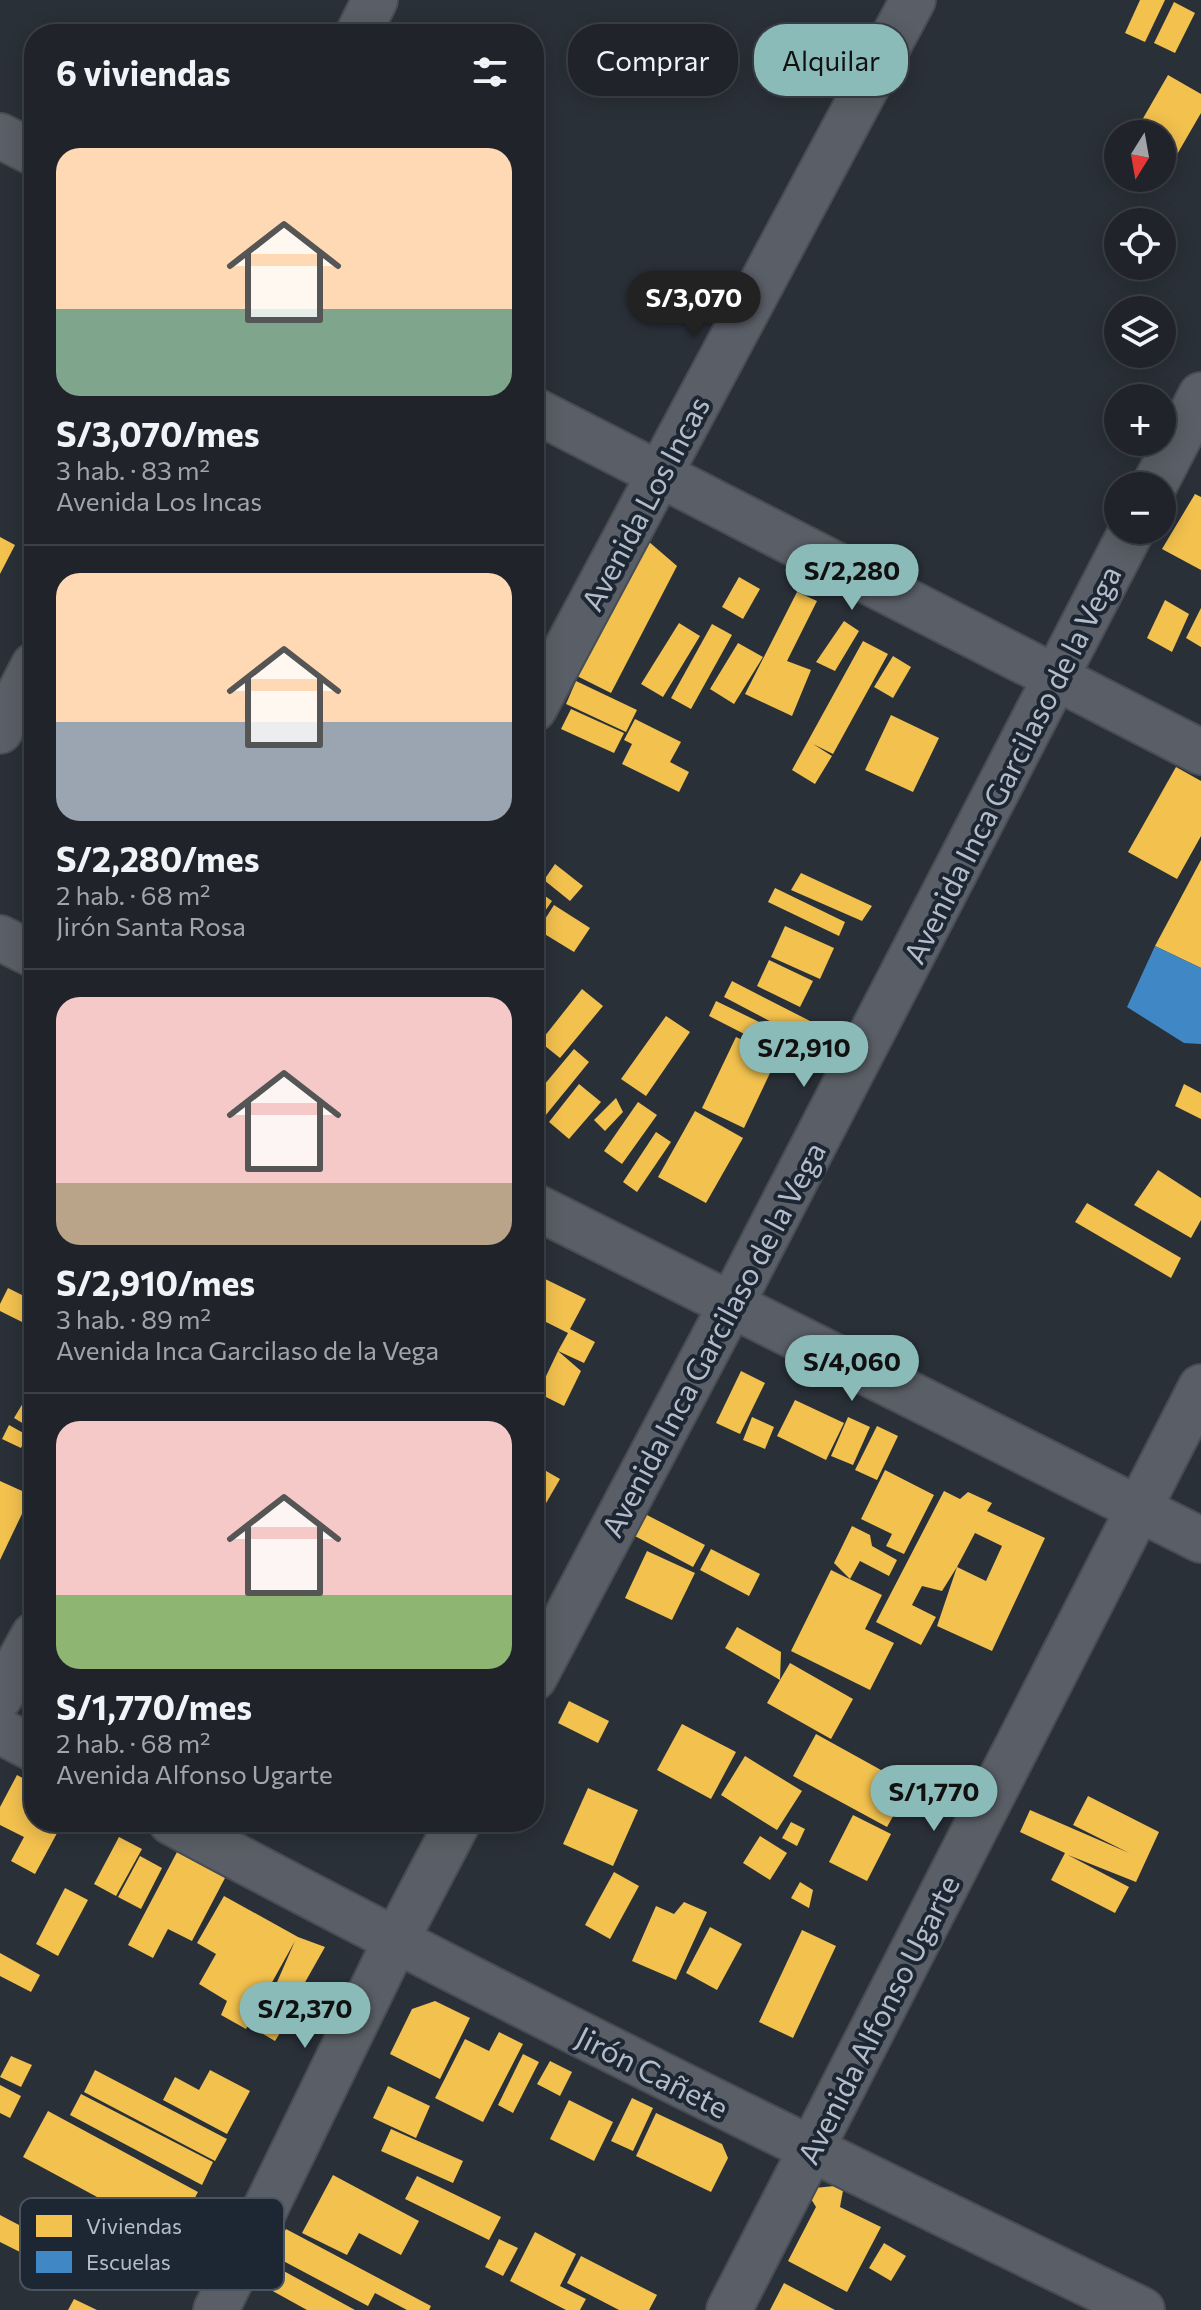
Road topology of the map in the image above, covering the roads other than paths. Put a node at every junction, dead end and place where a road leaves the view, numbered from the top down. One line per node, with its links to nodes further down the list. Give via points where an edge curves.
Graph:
1 (375, 0): 3 (street)
2 (913, 0): 9 (street, Avenida Los Incas)
3 (363, 24)
4 (0, 136): 5 (street)
5 (24, 148)
6 (1201, 395): 8 (street)
7 (544, 415): 9 (street)
8 (1161, 472)
9 (659, 475): 11 (street); 13 (street, Avenida Los Incas)
10 (1125, 544): 11 (street, Avenida Inca Garcilaso de la Vega)
11 (1056, 679): 15 (street); 19 (street, Avenida Inca Garcilaso de la Vega)
12 (24, 684): 14 (street)
13 (544, 690)
14 (0, 731)
15 (1201, 752)
16 (0, 938): 17 (street)
17 (24, 950)
18 (544, 1211): 19 (street)
19 (731, 1305): 21 (street); 24 (street, Avenida Inca Garcilaso de la Vega)
20 (1201, 1387): 21 (street, Avenida Alfonso Ugarte)
21 (1137, 1508): 22 (street); 31 (street, Avenida Alfonso Ugarte)
22 (1201, 1540)
23 (24, 1653): 25 (street)
24 (544, 1659)
25 (0, 1697)
26 (0, 1731): 27 (street)
27 (24, 1744)
28 (190, 1832): 30 (street, Jirón Cañete)
29 (453, 1832): 30 (street)
30 (395, 1942): 31 (street, Jirón Cañete); 32 (street)
31 (811, 2150): 35 (street, Avenida Alfonso Ugarte); 36 (street, Jirón Cañete)
32 (270, 2198)
33 (226, 2290): 34 (street)
34 (216, 2310)
35 (729, 2310)
36 (1142, 2310)

